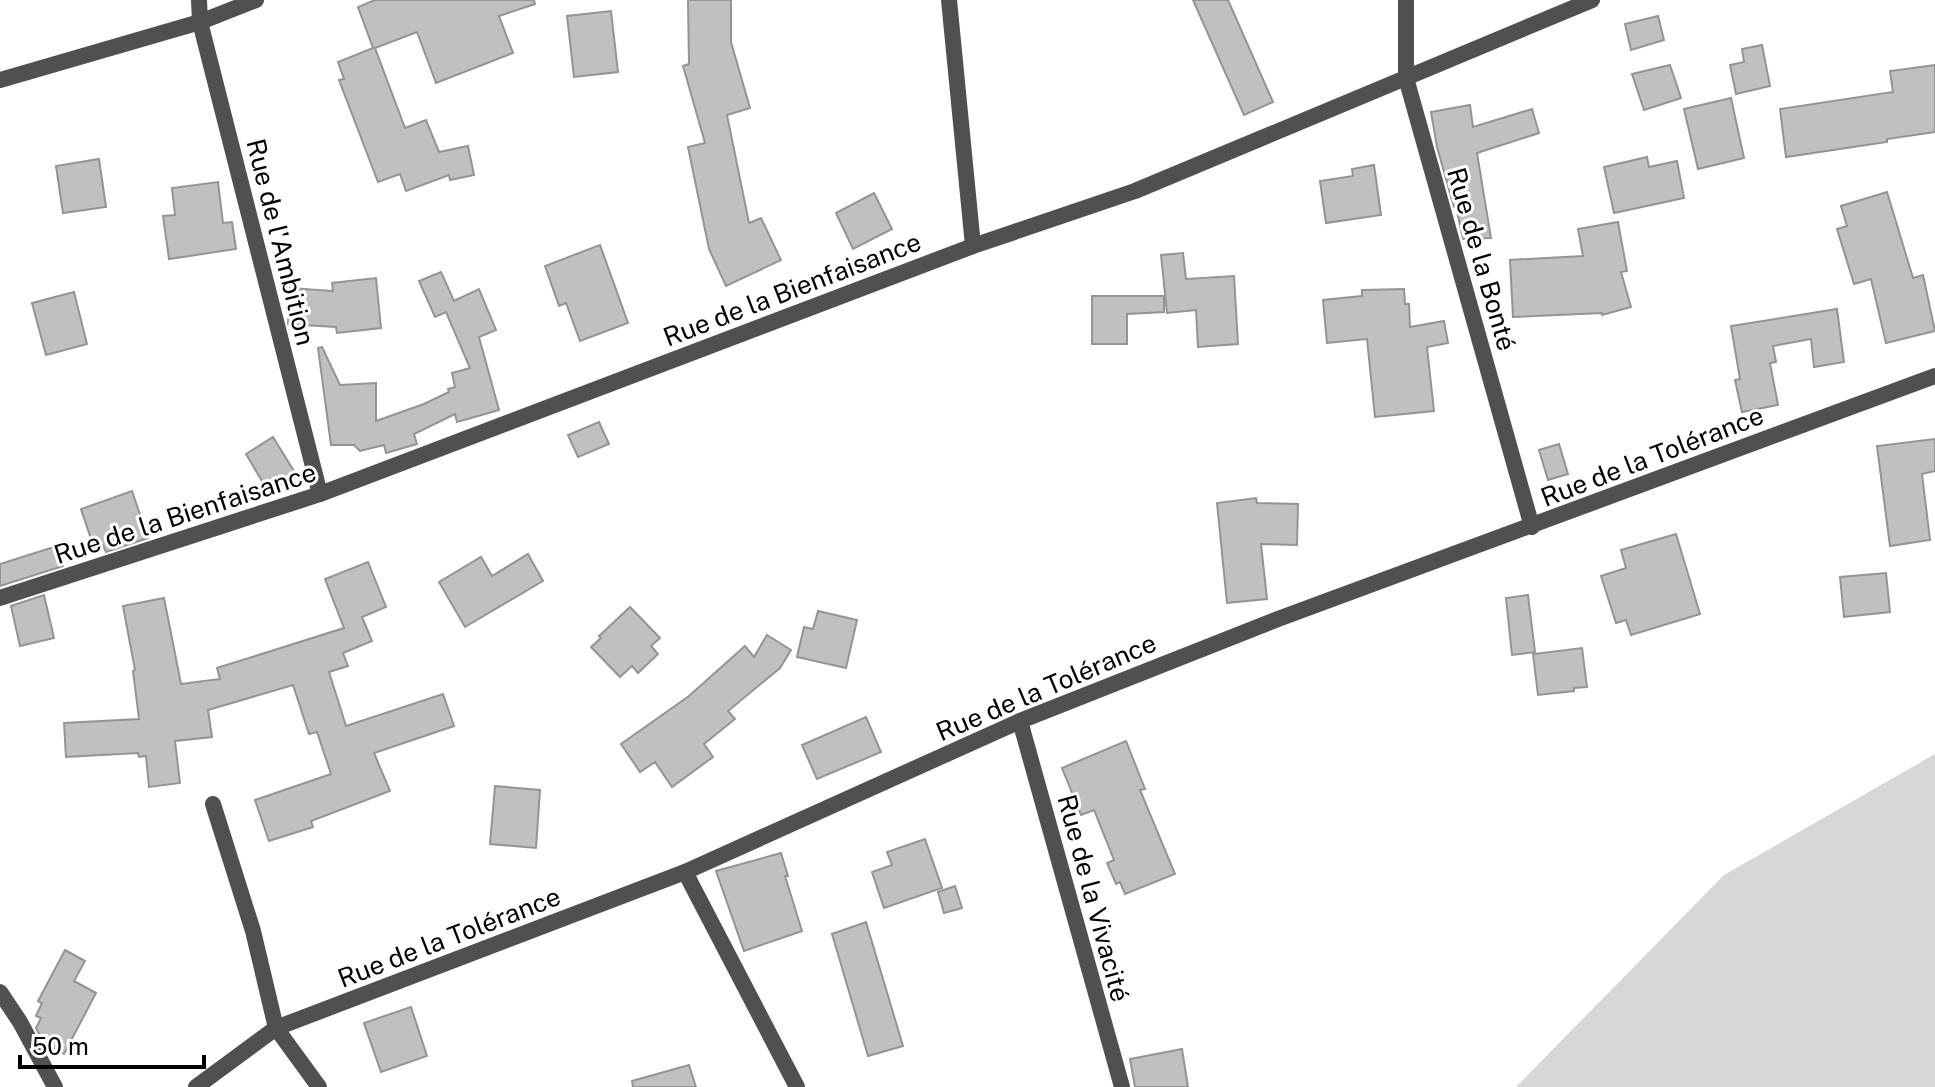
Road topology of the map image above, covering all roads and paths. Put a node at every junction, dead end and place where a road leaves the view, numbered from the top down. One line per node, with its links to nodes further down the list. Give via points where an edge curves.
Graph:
1 (199, 0): 6 (street, Rue de l'Ambition)
2 (256, 0): 6 (street)
3 (949, 0): 9 (street)
4 (1406, 0): 7 (street, Rue de la Bonté)
5 (1592, 0): 7 (street, Rue de la Bienfaisance)
6 (200, 22): 8 (street); 11 (street, Rue de l'Ambition)
7 (1406, 78): 9 (street, Rue de la Bienfaisance, via 1135,191); 12 (street, Rue de la Bonté)
8 (0, 80)
9 (973, 246): 11 (street, Rue de la Bienfaisance)
10 (1935, 376): 12 (street, Rue de la Tolérance)
11 (320, 494): 13 (street, Rue de la Bienfaisance)
12 (1532, 527): 14 (street, Rue de la Tolérance)
13 (0, 598)
14 (1020, 721): 16 (street, Rue de la Tolérance); 23 (street, Rue de la Vivacité)
15 (213, 804): 18 (street, via 253,931)
16 (685, 872): 18 (street, Rue de la Tolérance); 22 (street)
17 (0, 992): 19 (street)
18 (276, 1028): 20 (street, Rue de la Tolérance); 21 (street)
19 (55, 1087)
20 (196, 1087)
21 (319, 1087)
22 (797, 1087)
23 (1122, 1087)

